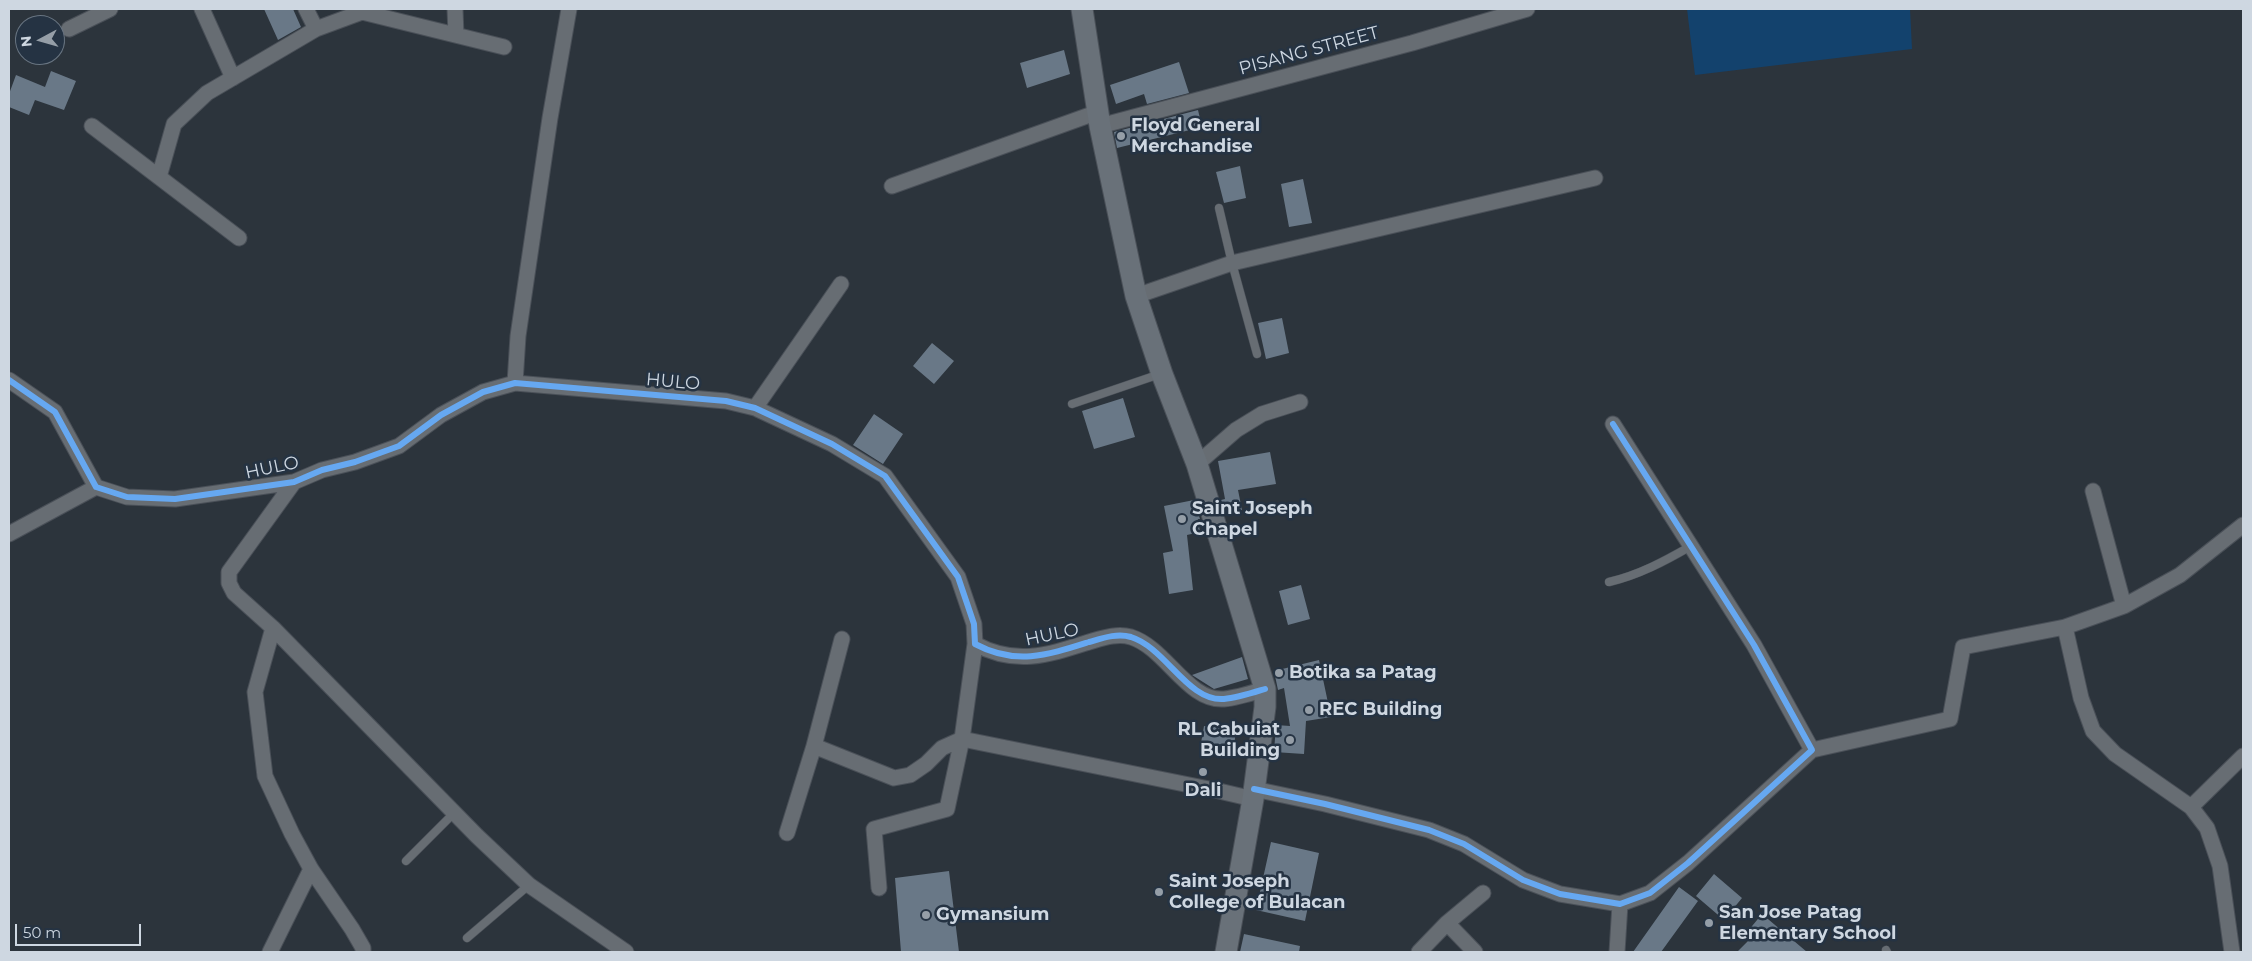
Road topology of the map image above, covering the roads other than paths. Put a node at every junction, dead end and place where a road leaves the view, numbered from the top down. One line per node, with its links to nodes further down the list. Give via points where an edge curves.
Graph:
1 (110, 9): 8 (street)
2 (202, 9): 12 (street)
3 (306, 9): 9 (street)
4 (455, 9): 10 (street)
5 (569, 9): 26 (street, via 518,336)
6 (1082, 9): 13 (main road)
7 (1527, 9): 13 (street, PISANG STREET, via 1403,46)
8 (69, 29)
9 (316, 29): 10 (street, via 362,12); 12 (street)
10 (456, 35): 11 (street)
11 (504, 47)
12 (233, 78): 15 (street, via 207,92 174,124)
13 (1099, 119): 17 (street, PISANG STREET); 22 (main road)
14 (92, 126): 15 (street)
15 (159, 177): 19 (street)
16 (1595, 178): 20 (street)
17 (892, 186)
18 (1219, 208): 20 (lane)
19 (239, 238)
20 (1232, 263): 22 (street); 23 (lane)
21 (841, 284): 29 (street)
22 (1136, 296): 24 (main road)
23 (1256, 354)
24 (1162, 374): 28 (lane); 31 (main road)
25 (9, 380): 33 (street, via 55,412)
26 (515, 383): 29 (street, HULO, via 726,401); 32 (street, HULO, via 483,392 441,415 399,446)
27 (1300, 402): 31 (street, via 1262,414 1236,430)
28 (1072, 404)
29 (755, 408): 43 (street, HULO, via 832,444 885,476 958,577 974,624)
30 (1613, 424): 37 (street)
31 (1197, 464): 44 (main road)
32 (294, 482): 33 (street, HULO, via 175,499 127,497); 41 (street, via 229,572 229,583 234,593)
33 (96, 487): 36 (street)
34 (2093, 491): 39 (street)
35 (2243, 524): 39 (street, via 2180,575)
36 (9, 534)
37 (1691, 546): 38 (lane, via 1628,578); 47 (street, via 1754,644)
38 (1609, 582)
39 (2124, 606): 40 (street)
40 (2065, 627): 47 (street, via 1963,646 1950,720); 50 (street, via 2081,698 2094,731 2115,754)
41 (273, 628): 51 (street); 54 (street, via 255,692 265,776)
42 (842, 639): 46 (street)
43 (975, 644): 44 (street, HULO, via 990,652 1023,658 1052,654 1116,635 1131,637 1156,650 1196,692 1223,700); 45 (street)
44 (1265, 690): 49 (main road)
45 (962, 739): 46 (street, via 942,748 910,775 894,778); 49 (street, via 1219,791); 56 (street, via 947,809 874,829)
46 (814, 746): 52 (street)
47 (1812, 750): 58 (street, via 1688,863 1650,893)
48 (2243, 756): 50 (street)
49 (1253, 794): 58 (street, via 1325,804 1429,830 1464,844 1523,880 1560,894); 64 (main road)
50 (2191, 807): 68 (street, via 2207,828 2220,866)
51 (454, 812): 53 (lane); 55 (street)
52 (787, 833)
53 (406, 861)
54 (311, 869): 61 (street); 62 (street, via 352,929)
55 (529, 885): 60 (lane); 63 (street)
56 (879, 888)
57 (1483, 893): 59 (street)
58 (1620, 904): 67 (street)
59 (1447, 923): 65 (street); 66 (street)
60 (468, 938)
61 (270, 952)
62 (363, 952)
63 (626, 952)
64 (1226, 952)
65 (1419, 952)
66 (1475, 952)
67 (1617, 952)
68 (2232, 952)

